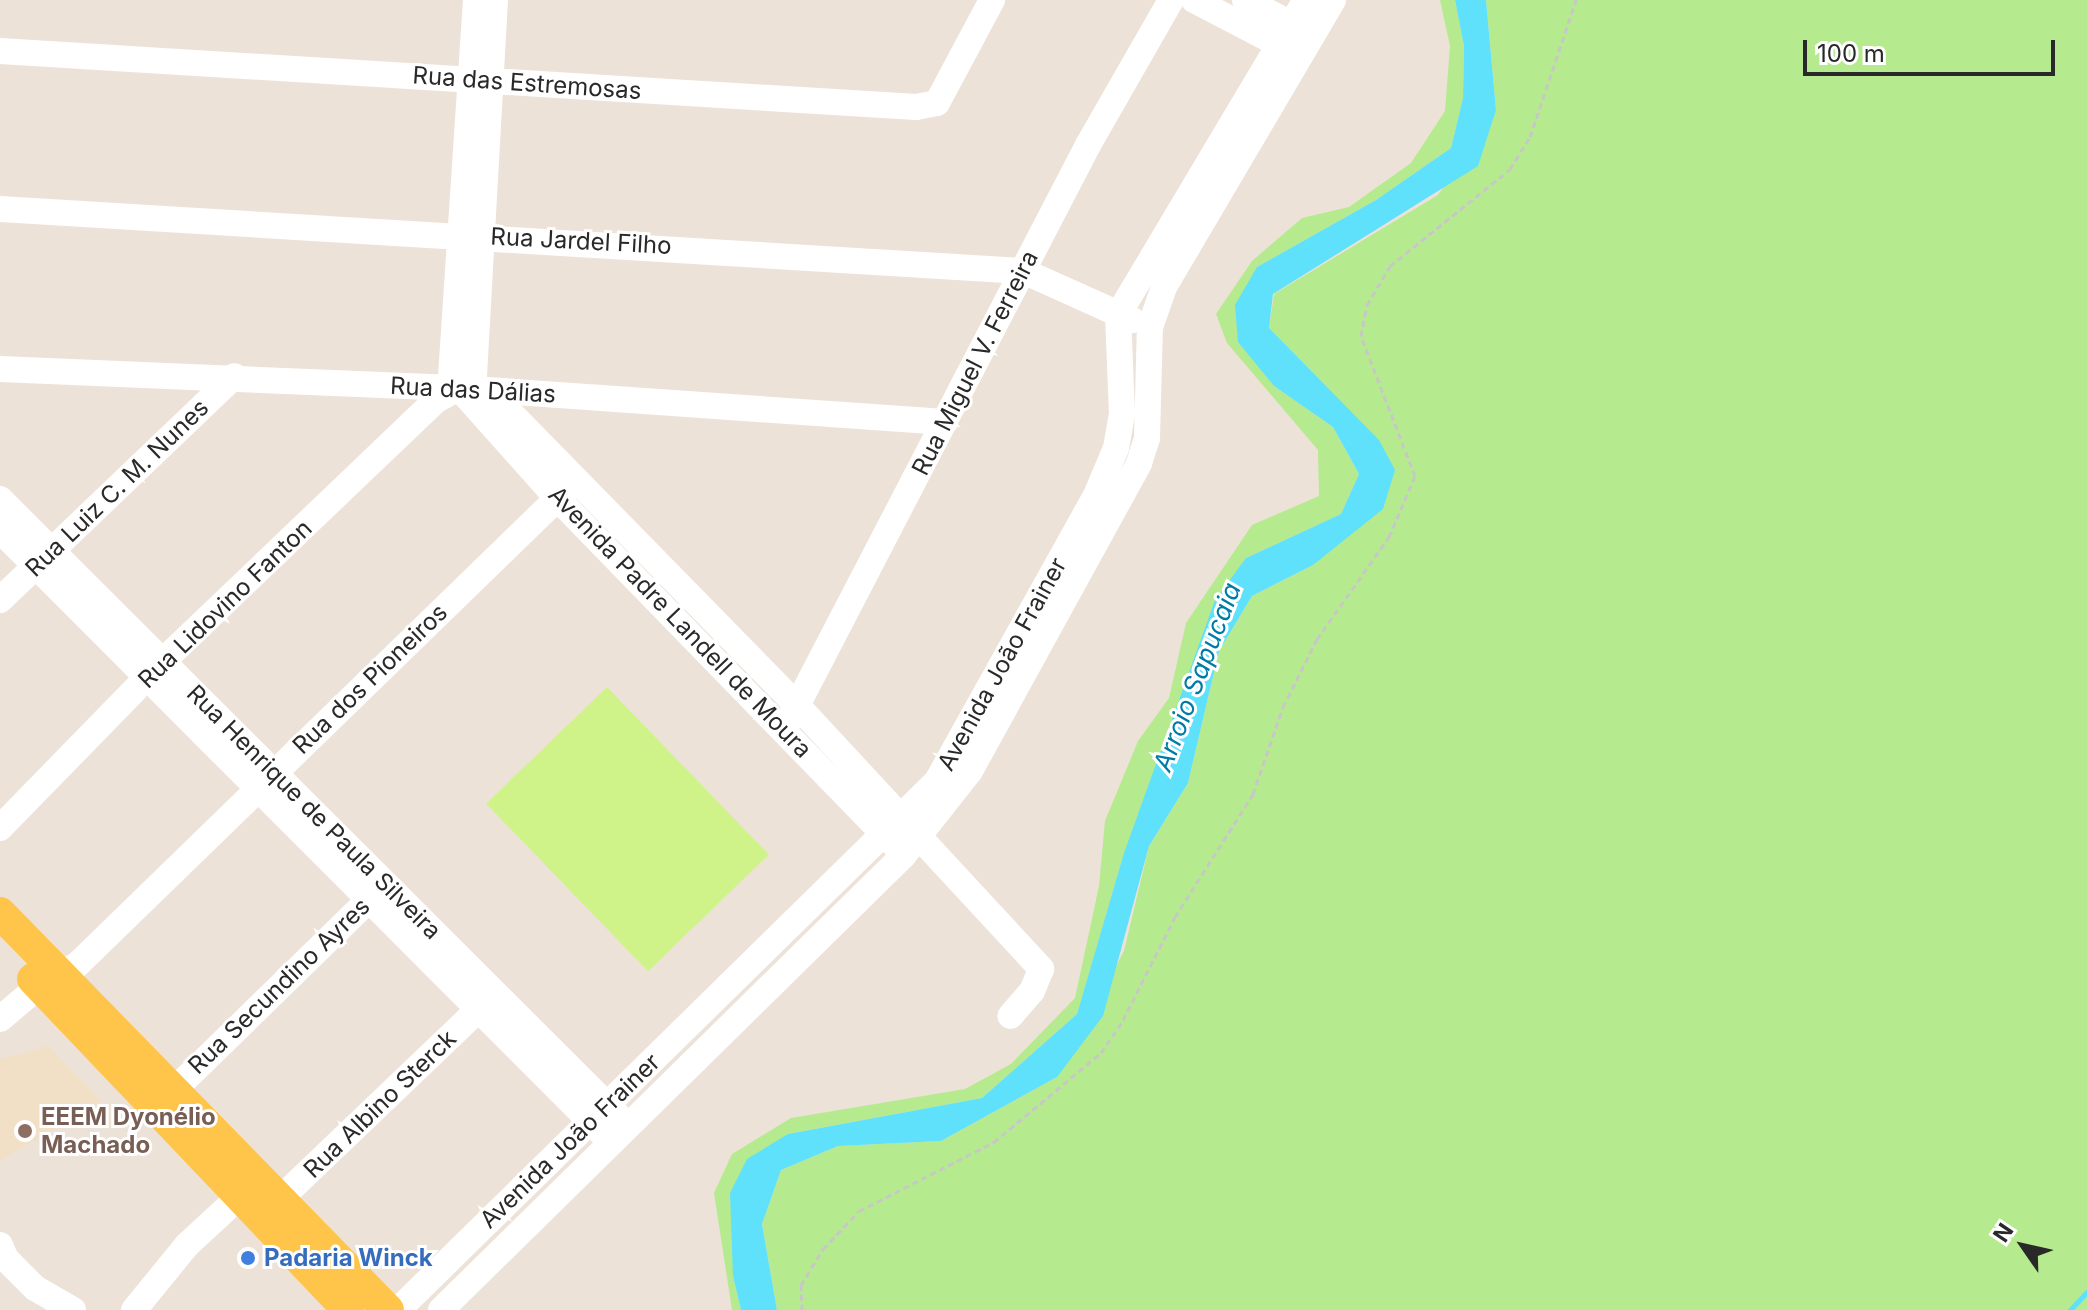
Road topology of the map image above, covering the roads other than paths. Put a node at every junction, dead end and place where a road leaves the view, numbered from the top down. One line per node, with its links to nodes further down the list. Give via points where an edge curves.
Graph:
1 (476, 0): 12 (street)
2 (495, 0): 12 (street)
3 (992, 0): 12 (street, Rua das Estremosas, via 937,103 916,107)
4 (1171, 0): 15 (street, Rua Miguel V. Ferreira)
5 (1194, 0): 9 (street)
6 (1245, 0): 9 (street)
7 (1306, 0): 9 (street)
8 (1333, 0): 10 (street, Avenida João Frainer)
9 (1286, 33): 10 (street); 16 (street)
10 (1310, 48): 17 (street, Avenida João Frainer, via 1164,287)
11 (0, 51): 12 (street, Rua das Estremosas)
12 (482, 80): 14 (street)
13 (0, 209): 14 (street, Rua Jardel Filho)
14 (473, 234): 15 (street, Rua Jardel Filho); 20 (street)
15 (1023, 271): 16 (street, Rua Jardel Filho); 21 (street, Rua Miguel V. Ferreira)
16 (1118, 315): 17 (street, Rua Jardel Filho); 31 (street, Avenida João Frainer, via 1122,414 1116,448 956,754)
17 (1150, 327): 33 (street, Avenida João Frainer, via 1147,438 1139,463 970,771)
18 (0, 369): 19 (street, Rua das Dálias)
19 (234, 376): 20 (street, Rua das Dálias); 25 (street, Rua Luiz C. M. Nunes)
20 (465, 389): 21 (street, Rua das Dálias); 22 (street, Avenida Padre Landell de Moura, via 496,398); 27 (street, Rua Lidovino Fanton, via 435,401)
21 (945, 422): 28 (street, Rua Miguel V. Ferreira)
22 (566, 490): 28 (street, Avenida Padre Landell de Moura); 29 (street, Avenida Padre Landell de Moura); 30 (street, Rua dos Pioneiros)
23 (0, 499): 25 (street, Rua Henrique de Paula Silveira)
24 (0, 530): 25 (street, Rua Henrique de Paula Silveira)
25 (44, 558): 26 (street, Rua Luiz C. M. Nunes); 27 (street, Rua Henrique de Paula Silveira)
26 (0, 600)
27 (155, 670): 30 (street, Rua Henrique de Paula Silveira); 32 (street, Rua Lidovino Fanton)
28 (796, 704): 29 (street, Rua Miguel V. Ferreira); 31 (street, Avenida Padre Landell de Moura)
29 (786, 729): 31 (street, Avenida Padre Landell de Moura)
30 (266, 780): 35 (street, Rua Henrique de Paula Silveira); 38 (street, Rua dos Pioneiros)
31 (894, 826): 33 (street, Avenida Padre Landell de Moura); 34 (street, Avenida Padre Landell de Moura); 43 (street, Avenida João Frainer)
32 (0, 828)
33 (922, 836): 34 (street, Avenida João Frainer); 40 (street, Avenida Padre Landell de Moura, via 1041,969 1032,991)
34 (903, 856): 44 (street, Avenida João Frainer)
35 (377, 891): 39 (street, Rua Henrique de Paula Silveira); 42 (street, Rua Secundino Ayres); 43 (street, Rua Henrique de Paula Silveira)
36 (0, 913): 38 (main road)
37 (0, 945): 38 (main road)
38 (50, 981): 41 (street, Rua dos Pioneiros); 42 (main road); 45 (main road)
39 (479, 1009): 43 (street, Rua Henrique de Paula Silveira); 45 (street, Rua Albino Sterck)
40 (1010, 1016)
41 (0, 1019)
42 (174, 1090): 45 (main road)
43 (598, 1112): 44 (street, Rua Henrique de Paula Silveira); 52 (street, Avenida João Frainer)
44 (620, 1135): 47 (street, Avenida João Frainer)
45 (260, 1192): 49 (street, Rua Albino Sterck, via 187,1245); 50 (main road); 51 (main road)
46 (0, 1245): 48 (street, via 6,1259 35,1288)
47 (455, 1305)
48 (73, 1310)
49 (134, 1310)
50 (348, 1310)
51 (388, 1310)
52 (398, 1310)

